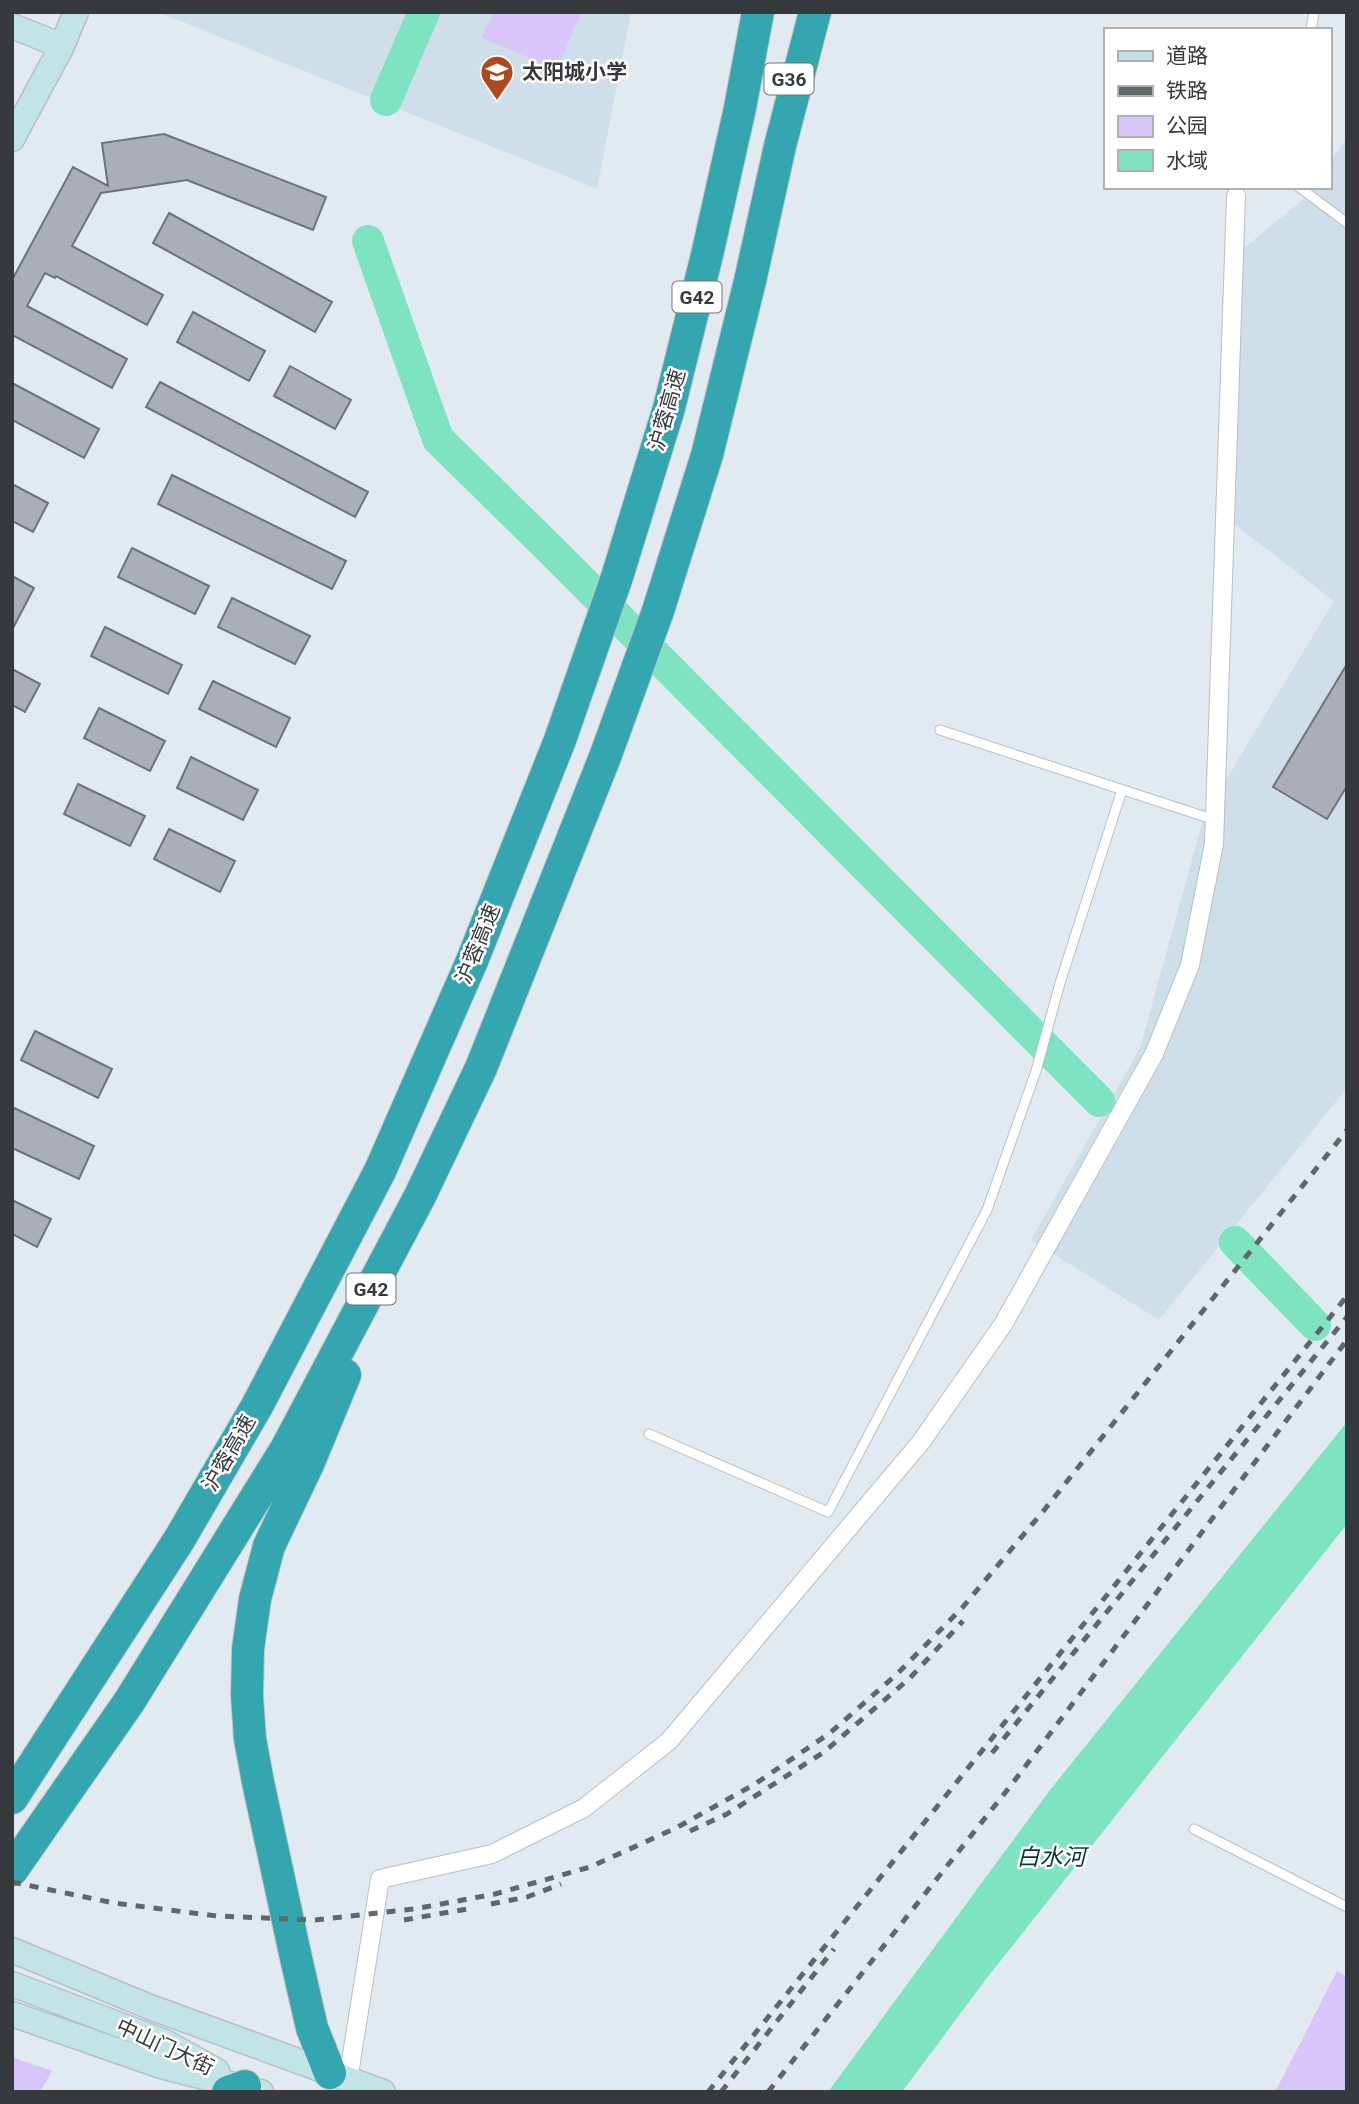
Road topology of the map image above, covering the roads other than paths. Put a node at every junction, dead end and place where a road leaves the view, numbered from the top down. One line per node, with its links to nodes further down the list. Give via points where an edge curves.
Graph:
1 (758, 12): 17 (highway, 沪蓉高速 / G42, via 707,255 669,408 561,740 472,961 380,1171 257,1406 178,1540)
2 (799, 12): 8 (highway, G36)
3 (815, 12): 8 (highway, G42)
4 (74, 13): 6 (main road)
5 (12, 26): 6 (main road)
6 (62, 46): 7 (main road)
7 (12, 139)
8 (780, 146): 15 (highway, G42, via 707,454 658,611 481,1068)
9 (1302, 189): 11 (lane)
10 (1236, 196): 14 (street)
11 (1347, 223)
12 (940, 730): 13 (lane)
13 (1122, 790): 14 (lane); 16 (lane, via 987,1210 828,1512)
14 (1215, 820): 24 (street, via 1190,965 1154,1054 1004,1323 921,1442 669,1741 584,1808 492,1854 380,1879)
15 (420, 1196): 19 (highway, G42, via 286,1449 129,1702); 24 (highway, via 269,1546 248,1649 247,1707 256,1772 312,2028)
16 (649, 1434)
17 (12, 1798)
18 (1194, 1829): 20 (lane)
19 (15, 1866)
20 (1347, 1907)
21 (12, 1950): 24 (main road, 中山门大街, via 150,2007)
22 (12, 1984): 25 (main road, 中山门大街, via 165,2042)
23 (12, 2014): 25 (main road, 中山门大街)
24 (339, 2076): 26 (main road, 中山门大街)
25 (245, 2090)
26 (383, 2092)

